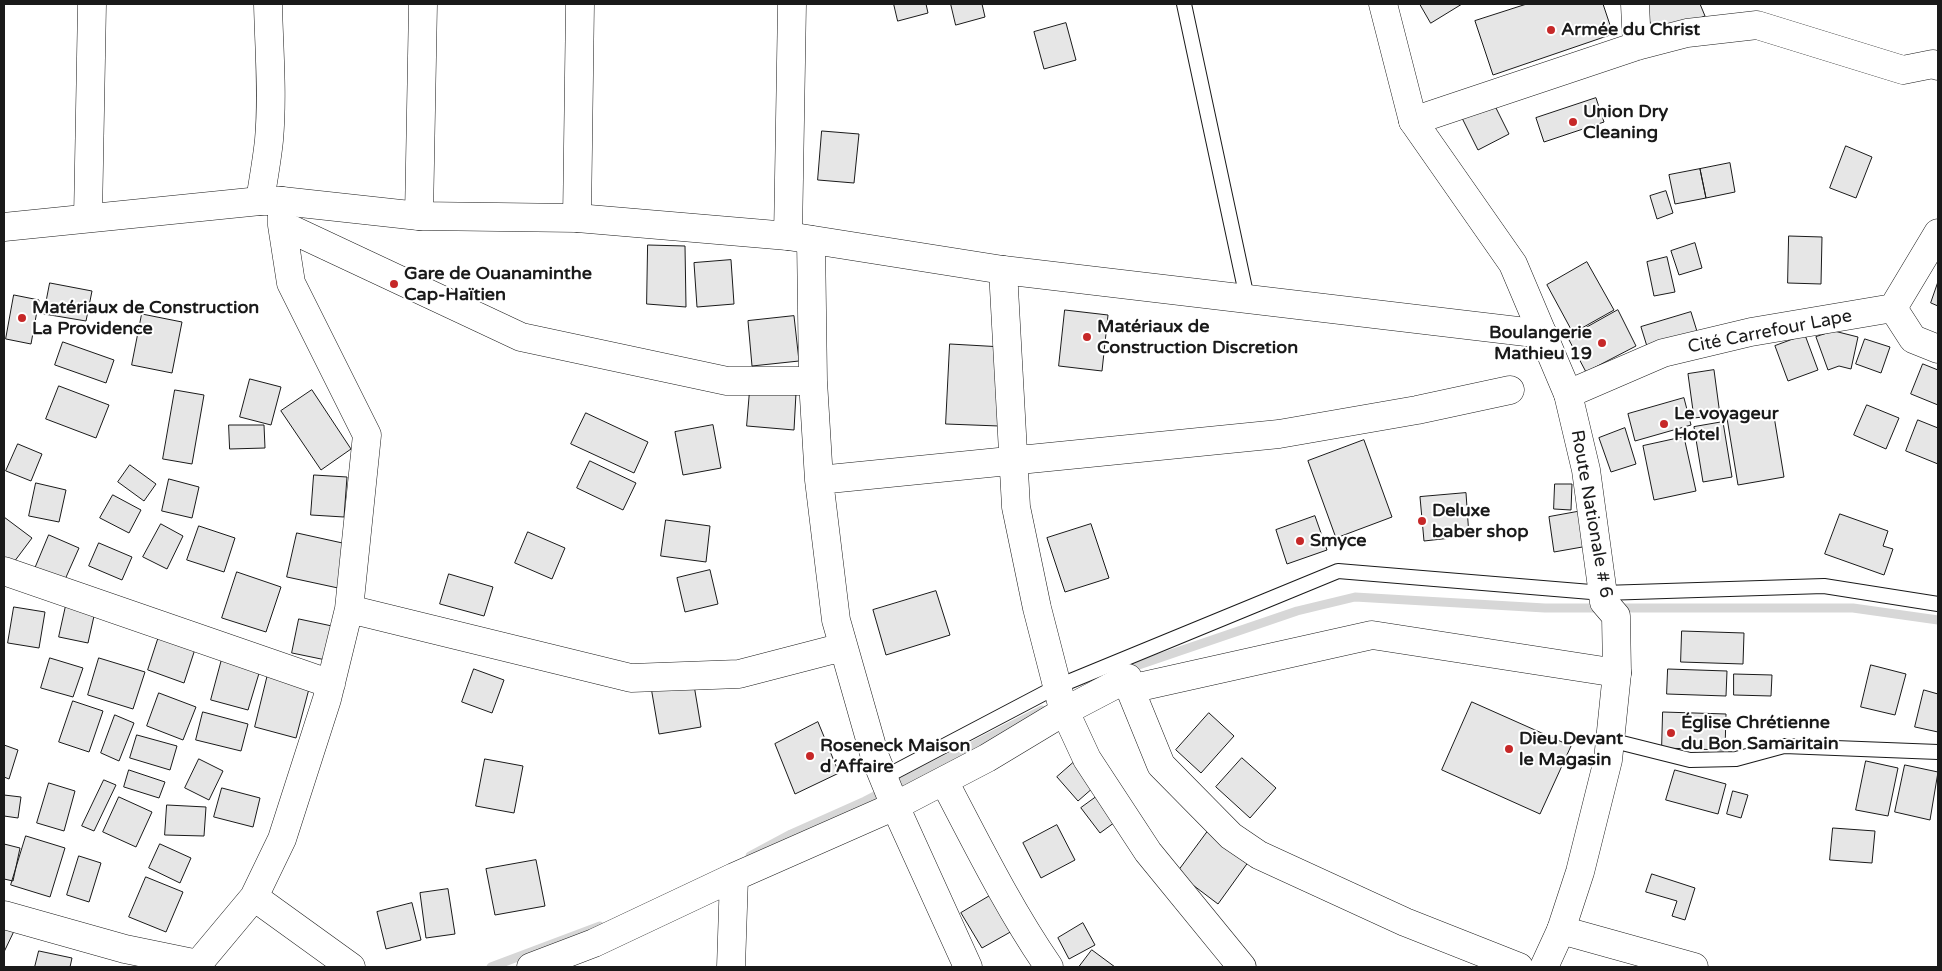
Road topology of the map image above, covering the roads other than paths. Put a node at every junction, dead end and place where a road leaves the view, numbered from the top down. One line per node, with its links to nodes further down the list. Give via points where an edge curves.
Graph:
1 (92, 4): 14 (street)
2 (268, 4): 12 (street, via 269,133)
3 (423, 4): 13 (street)
4 (580, 4): 15 (street)
5 (792, 4): 18 (street)
6 (1184, 4): 20 (lane)
7 (1383, 4): 11 (street, Route Nationale # 6)
8 (1635, 4): 9 (street)
9 (1636, 46): 10 (street, via 1687,33 1757,25 1903,70 1933,64); 11 (street)
10 (1938, 66)
11 (1413, 121): 22 (street, Route Nationale # 6, via 1512,264)
12 (275, 209): 13 (street); 14 (street); 24 (street, via 522,337 727,381); 32 (street, via 292,283 368,435)
13 (419, 216): 15 (street)
14 (88, 217): 16 (street)
15 (577, 218): 18 (street)
16 (4, 227)
17 (1938, 233): 21 (street)
18 (800, 238): 19 (street); 24 (street)
19 (1003, 270): 20 (street); 27 (street)
20 (1247, 298): 22 (street)
21 (1893, 308): 23 (street, via 1912,339); 26 (street, Cité Carrefour Lape, via 1752,332 1663,353)
22 (1543, 334): 26 (street, Route Nationale # 6)
23 (1938, 349)
24 (813, 380): 28 (street)
25 (1510, 390): 27 (street, via 1279,434)
26 (1568, 394): 30 (street, Route Nationale # 6, via 1586,470)
27 (1015, 461): 28 (street); 37 (street, via 1016,507)
28 (819, 480): 33 (street, via 836,620)
29 (4, 571): 35 (street)
30 (1608, 604): 31 (lane, via 1824,586); 34 (street, Route Nationale # 6); 37 (lane, via 1338,570)
31 (1938, 604)
32 (348, 609): 33 (street, via 630,678 739,674); 35 (street)
33 (844, 647): 41 (street, via 875,757)
34 (1617, 672): 36 (street, via 1372,635); 38 (street, Route Nationale # 6)
35 (331, 684): 43 (street, via 282,839)
36 (1130, 689): 37 (street, via 1128,678); 52 (street, via 1162,765 1231,836 1259,855 1397,918)
37 (1061, 700): 40 (street); 41 (lane); 51 (street, via 1087,759 1148,852)
38 (1610, 740): 39 (lane, via 1690,760 1736,759 1784,746); 45 (street, Route Nationale # 6, via 1580,872)
39 (1938, 752)
40 (944, 781): 41 (street); 50 (street)
41 (889, 791): 42 (street); 49 (street)
42 (734, 877): 47 (street, via 594,943); 48 (street)
43 (254, 897): 44 (street, via 198,964 125,949); 46 (street)
44 (4, 915)
45 (1561, 930): 53 (street, Route Nationale # 6); 54 (street)
46 (351, 967)
47 (531, 967)
48 (731, 967)
49 (968, 967)
50 (1049, 967)
51 (1242, 967)
52 (1519, 967)
53 (1544, 967)
54 (1694, 967)

